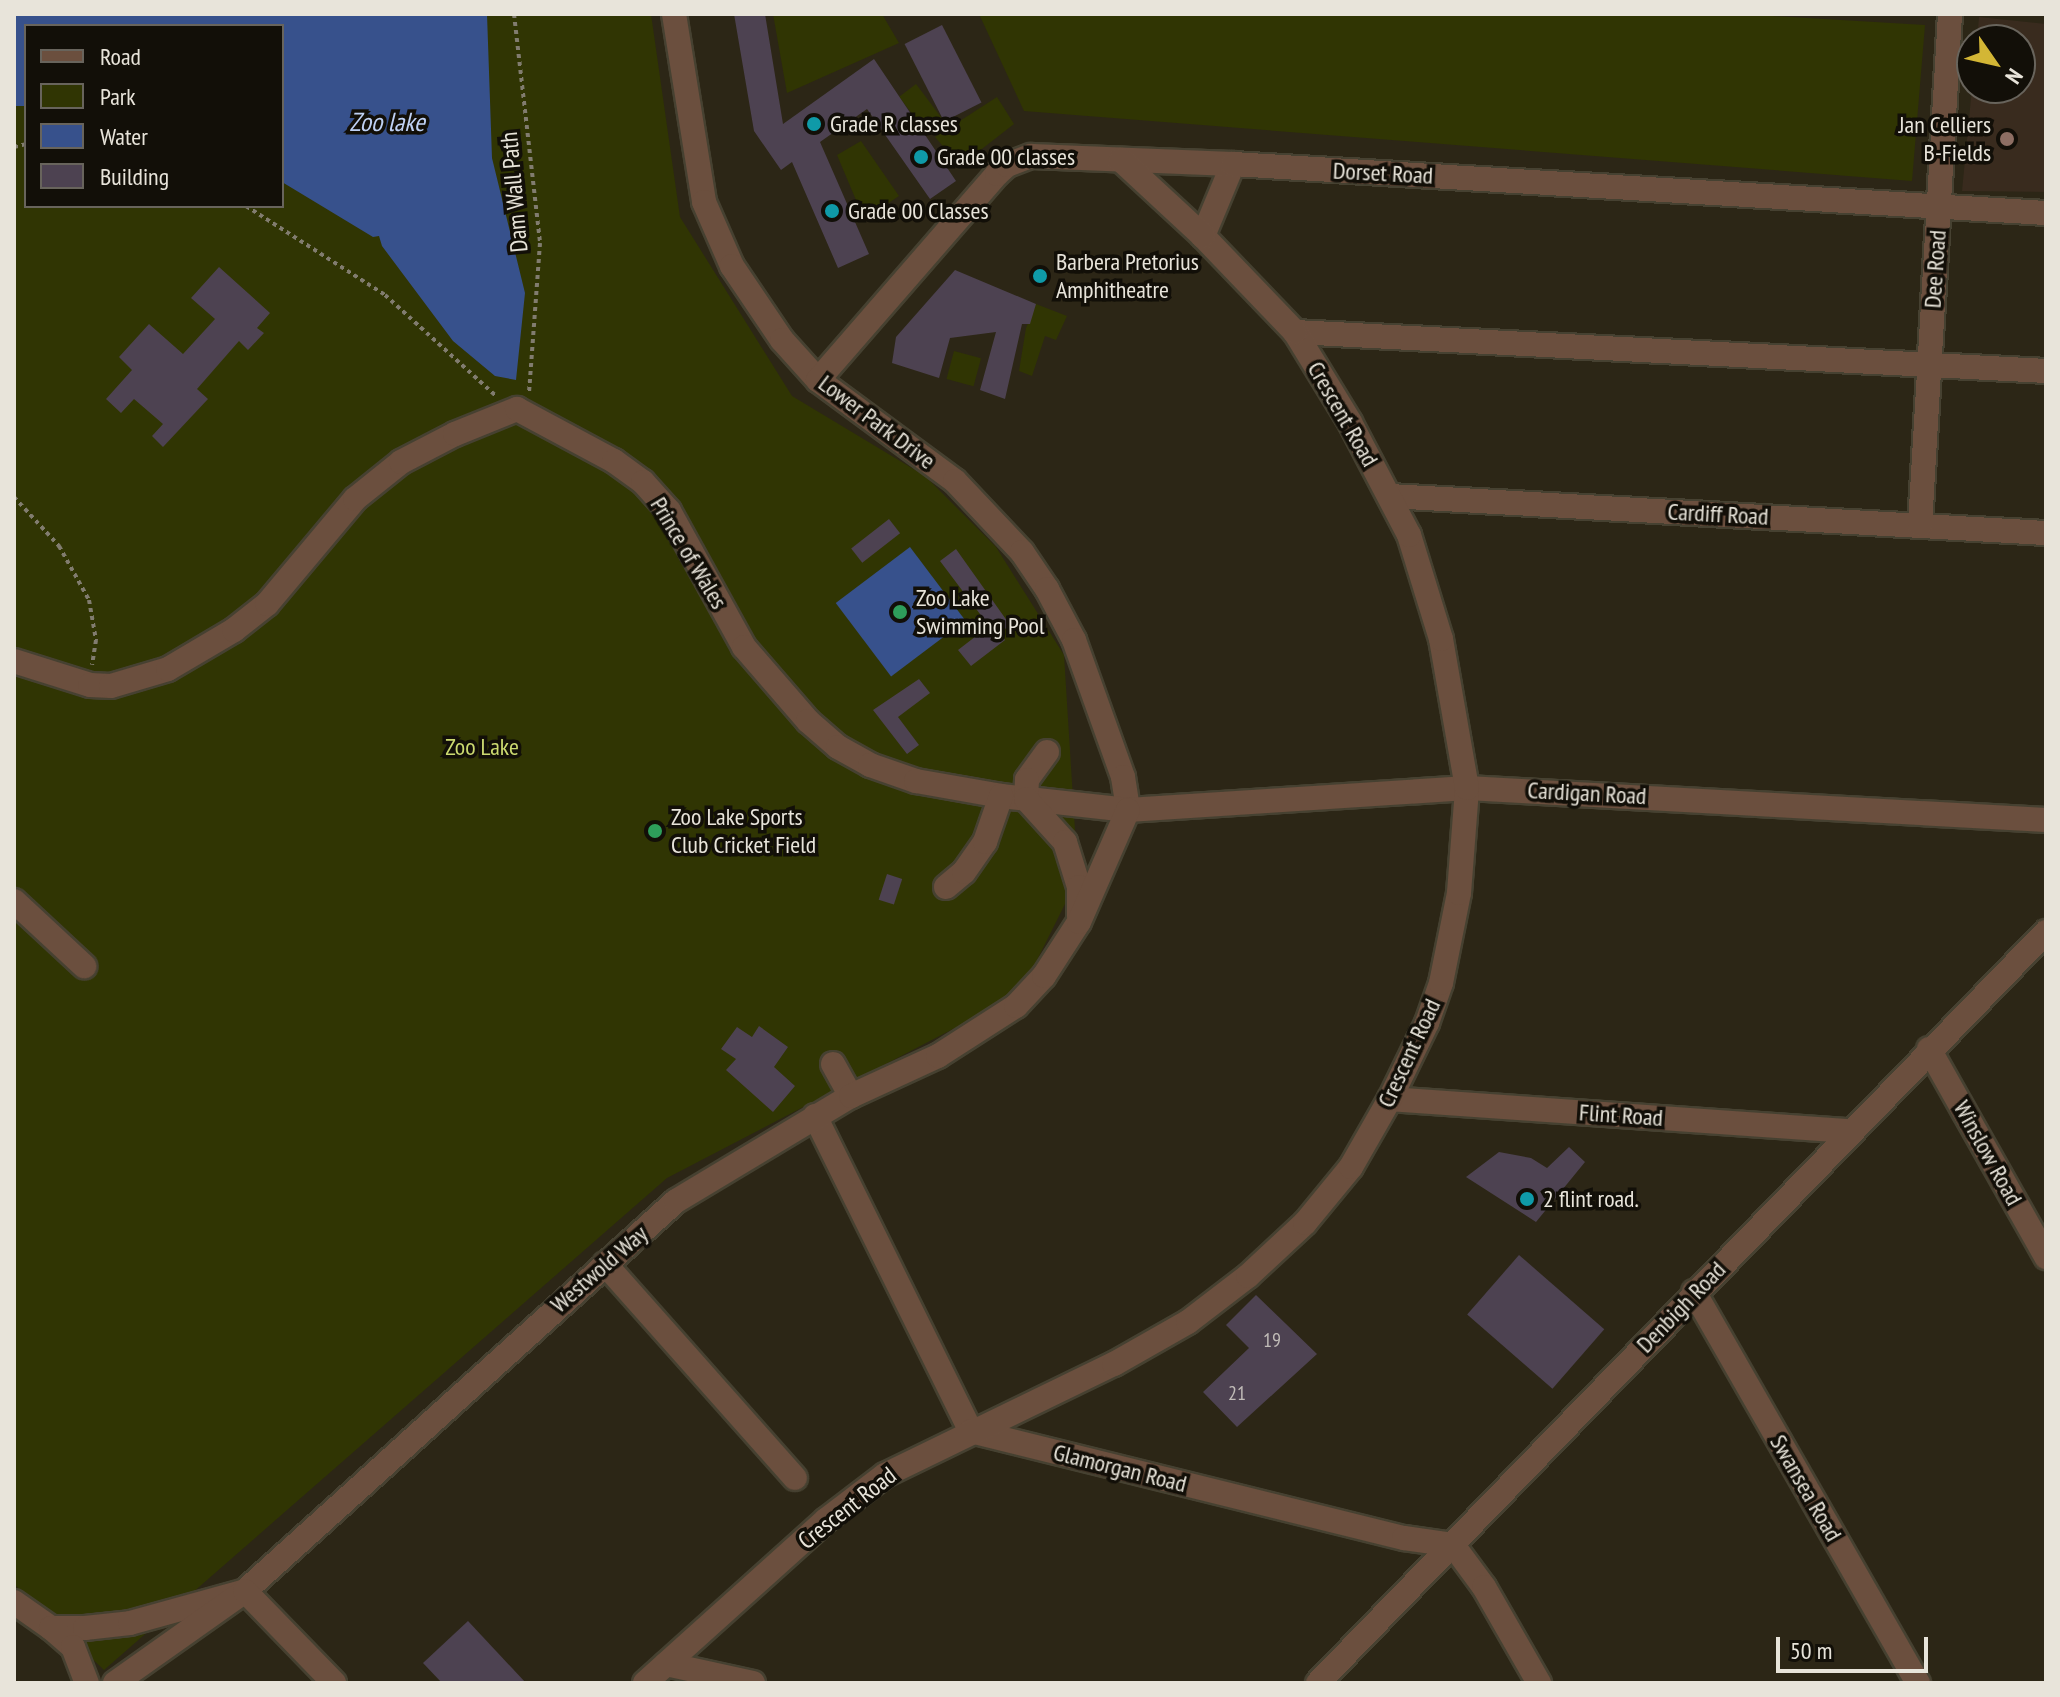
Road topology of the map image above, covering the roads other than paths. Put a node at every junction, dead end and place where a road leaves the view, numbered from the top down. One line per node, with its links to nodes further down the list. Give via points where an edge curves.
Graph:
1 (674, 14): 11 (street, Lower Park Drive, via 710,221 754,302)
2 (1950, 14): 5 (street, Dee Road)
3 (1121, 160): 4 (street, Dorset Road); 7 (street, Crescent Road); 11 (street, Dorset Road, via 1046,155 1007,165)
4 (1233, 164): 5 (street, Dorset Road); 7 (street)
5 (1939, 207): 6 (street, Dorset Road); 9 (street, Dee Road)
6 (2046, 213)
7 (1203, 236): 8 (street, Crescent Road)
8 (1295, 332): 9 (street); 12 (street, Crescent Road)
9 (1929, 364): 10 (street); 13 (street, Dee Road)
10 (2046, 371)
11 (818, 380): 20 (street, Lower Park Drive, via 955,481 1022,552 1074,640 1123,777)
12 (1390, 496): 13 (street, Cardiff Road); 17 (street, Crescent Road, via 1420,562 1441,639)
13 (1920, 525): 14 (street, Cardiff Road)
14 (2046, 533)
15 (14, 661): 18 (street, Prince of Wales, via 90,685 134,682 168,669 267,604 355,499 401,462 517,409 614,461 655,494 694,553 744,647 826,739 902,777)
16 (1047, 752): 19 (street, via 1027,780)
17 (1467, 788): 20 (street, Cardigan Road); 21 (street, Cardigan Road); 30 (street, Crescent Road, via 1459,893 1444,969 1427,1023)
18 (1001, 796): 19 (street, Prince of Wales); 22 (street, via 985,842)
19 (1026, 799): 20 (street, Prince of Wales); 24 (street, via 1065,842 1079,887)
20 (1128, 810): 24 (street, Westwold Way)
21 (2046, 820)
22 (946, 887)
23 (14, 901): 26 (street)
24 (1079, 922): 29 (street, Westwold Way, via 1044,976 1001,1017 938,1056)
25 (2045, 936): 27 (street, Denbigh Road)
26 (84, 966)
27 (1929, 1049): 32 (street, Denbigh Road); 33 (street, Winslow Road)
28 (833, 1064): 29 (street)
29 (851, 1096): 31 (street, Westwold Way)
30 (1390, 1099): 32 (street, Flint Road); 36 (street, Crescent Road, via 1351,1167 1305,1223 1248,1276 1151,1343)
31 (815, 1116): 34 (street, Westwold Way, via 676,1201); 36 (street)
32 (1852, 1131): 35 (street, Denbigh Road)
33 (2046, 1257)
34 (605, 1264): 37 (street); 39 (street, Westwold Way)
35 (1694, 1292): 38 (street, Denbigh Road); 50 (street, Swansea Road)
36 (971, 1431): 38 (street, Glamorgan Road, via 1404,1538); 42 (street, Crescent Road, via 866,1488)
37 (795, 1478)
38 (1453, 1545): 48 (street, Denbigh Road); 49 (street, via 1484,1587)
39 (245, 1591): 41 (street, Westwold Way, via 130,1623); 44 (street); 45 (street)
40 (14, 1602): 41 (street)
41 (51, 1628): 43 (street, via 73,1647)
42 (666, 1664): 46 (street, Crescent Road); 47 (street)
43 (87, 1683)
44 (115, 1683)
45 (334, 1683)
46 (645, 1683)
47 (753, 1683)
48 (1318, 1683)
49 (1539, 1683)
50 (1918, 1683)

